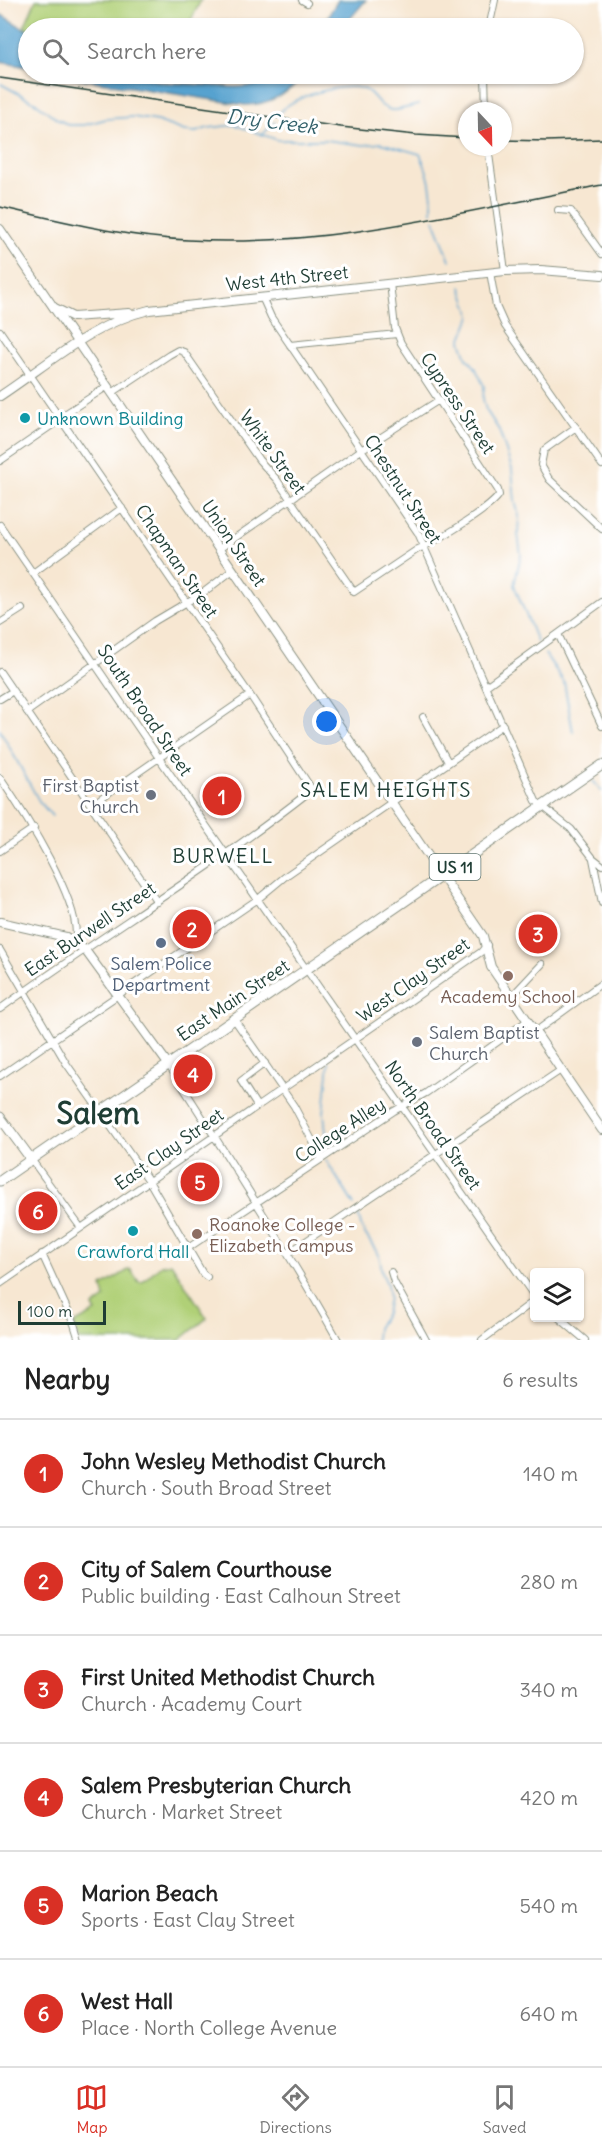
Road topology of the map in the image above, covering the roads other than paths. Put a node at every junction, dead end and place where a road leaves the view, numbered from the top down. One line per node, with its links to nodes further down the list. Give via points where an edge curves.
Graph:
1 (495, 0): 2 (street)
2 (491, 18)
3 (485, 84): 4 (street)
4 (486, 102)
5 (489, 156): 9 (street)
6 (558, 210): 8 (street, via 572,211)
7 (0, 229): 14 (street, Union Street)
8 (602, 254)
9 (505, 271): 10 (main road, West 4th Street); 11 (main road, West 4th Street)
10 (490, 272): 12 (main road, West 4th Street); 25 (street, via 495,306 505,326)
11 (602, 275)
12 (390, 283): 13 (main road, West 4th Street); 17 (street, Cypress Street)
13 (262, 297): 15 (main road, West 4th Street); 19 (street, Chestnut Street)
14 (55, 308): 15 (main road, via 73,316); 18 (street, Union Street)
15 (136, 313): 18 (main road, West 4th Street)
16 (0, 331): 20 (street, Chapman Street)
17 (397, 334): 19 (street); 23 (street, Cypress Street)
18 (79, 342): 20 (main road, West 4th Street); 21 (street, Union Street)
19 (290, 345): 26 (street, Chestnut Street)
20 (31, 375): 22 (main road, West 4th Street); 24 (street, Chapman Street)
21 (110, 389): 24 (street); 29 (street, White Street, via 178,350 184,352); 34 (street, Union Street)
22 (0, 396)
23 (439, 400): 26 (street); 33 (street, Cypress Street, via 499,492 494,501)
24 (60, 418): 27 (street); 30 (street, Chapman Street)
25 (576, 427): 28 (street); 32 (street, via 553,442 542,455 541,465 549,479)
26 (361, 450): 29 (street); 33 (street, Chestnut Street)
27 (0, 461)
28 (602, 465)
29 (291, 501): 33 (street, White Street, via 354,592); 34 (street)
30 (122, 508): 36 (street); 37 (street, Chapman Street)
31 (0, 525): 36 (street, South Broad Street)
32 (602, 529)
33 (425, 547): 44 (street, Chestnut Street)
34 (219, 549): 35 (street, Union Street)
35 (233, 570): 37 (street); 56 (street, Union Street)
36 (33, 573): 42 (street, South Broad Street)
37 (186, 602): 42 (street); 46 (street, Chapman Street)
38 (602, 602): 41 (street)
39 (22, 609): 40 (street)
40 (0, 623)
41 (558, 634): 44 (street); 51 (street)
42 (95, 664): 48 (street); 52 (street, South Broad Street)
43 (0, 672): 45 (street)
44 (486, 686): 50 (street, Chestnut Street)
45 (13, 691): 47 (street); 48 (street)
46 (250, 695): 52 (street); 58 (street, Chapman Street, via 310,784 309,792)
47 (0, 699)
48 (27, 712): 57 (street)
49 (423, 717): 53 (street)
50 (503, 725): 53 (street); 59 (street, Chestnut Street, via 536,801)
51 (602, 726)
52 (159, 758): 57 (street); 62 (street, South Broad Street)
53 (448, 762): 56 (street)
54 (602, 765): 59 (main road, US 11)
55 (0, 778): 60 (street)
56 (392, 802): 65 (street, Union Street); 66 (street)
57 (91, 805): 67 (street)
58 (292, 806): 62 (street, East Burwell Street)
59 (542, 806): 63 (street, via 572,829); 65 (main road, US 11)
60 (34, 828): 61 (street); 70 (street, via 76,923)
61 (0, 851)
62 (226, 853): 66 (street, South Broad Street); 67 (street, East Burwell Street)
63 (593, 858): 64 (street); 68 (street)
64 (602, 865)
65 (442, 876): 71 (street, Union Street); 75 (main road, US 11)
66 (258, 899): 75 (street, South Broad Street); 78 (street)
67 (157, 902): 73 (street, East Burwell Street)
68 (602, 903)
69 (0, 921): 70 (street)
70 (75, 942): 73 (street)
71 (487, 945): 79 (street, Union Street, via 491,967); 84 (street, West Clay Street)
72 (0, 950): 77 (street)
73 (85, 950): 77 (street, East Burwell Street); 78 (street)
74 (542, 964): 79 (street)
75 (308, 969): 81 (main road, East Main Street / US 11); 84 (street, North Broad Street)
76 (602, 983): 83 (street)
77 (24, 992): 80 (street, East Burwell Street); 85 (street)
78 (118, 995): 85 (street); 87 (street)
79 (511, 997): 82 (street, Union Street)
80 (0, 1008)
81 (234, 1019): 86 (street); 87 (main road, East Main Street / US 11)
82 (527, 1021): 83 (street, Union Street); 92 (street, College Alley)
83 (535, 1032): 88 (street, Union Street)
84 (356, 1039): 90 (street, East Clay Street); 92 (street, North Broad Street)
85 (52, 1040): 89 (street); 93 (street)
86 (265, 1063): 90 (street); 91 (street, via 241,1081)
87 (168, 1064): 93 (main road, East Main Street / US 11); 96 (street)
88 (561, 1070): 95 (street, Union Street); 97 (street)
89 (0, 1076)
90 (283, 1089): 91 (street, East Clay Street); 99 (street)
91 (257, 1106): 96 (street, East Clay Street)
92 (402, 1107): 97 (street, North Broad Street); 99 (street, College Alley)
93 (99, 1111): 98 (main road, East Main Street / US 11); 101 (street)
94 (0, 1117): 98 (main road)
95 (602, 1130)
96 (215, 1136): 101 (street, East Clay Street); 102 (street)
97 (436, 1154): 105 (street); 110 (street, North Broad Street)
98 (31, 1159): 100 (main road, East Main Street); 103 (street)
99 (322, 1159): 102 (street, College Alley)
100 (0, 1181)
101 (149, 1181): 103 (street, East Clay Street); 104 (street)
102 (257, 1203): 104 (street, College Alley); 105 (street)
103 (81, 1228): 106 (street, East Clay Street)
104 (188, 1248): 108 (street)
105 (288, 1253): 114 (street)
106 (42, 1254): 109 (street, East Clay Street); 113 (street)
107 (391, 1272): 115 (street)
108 (207, 1276)
109 (0, 1284)
110 (530, 1290)
111 (530, 1304): 116 (street)
112 (564, 1322): 117 (street)
113 (80, 1340)
114 (338, 1340)
115 (426, 1340)
116 (482, 1340)
117 (585, 1340)

